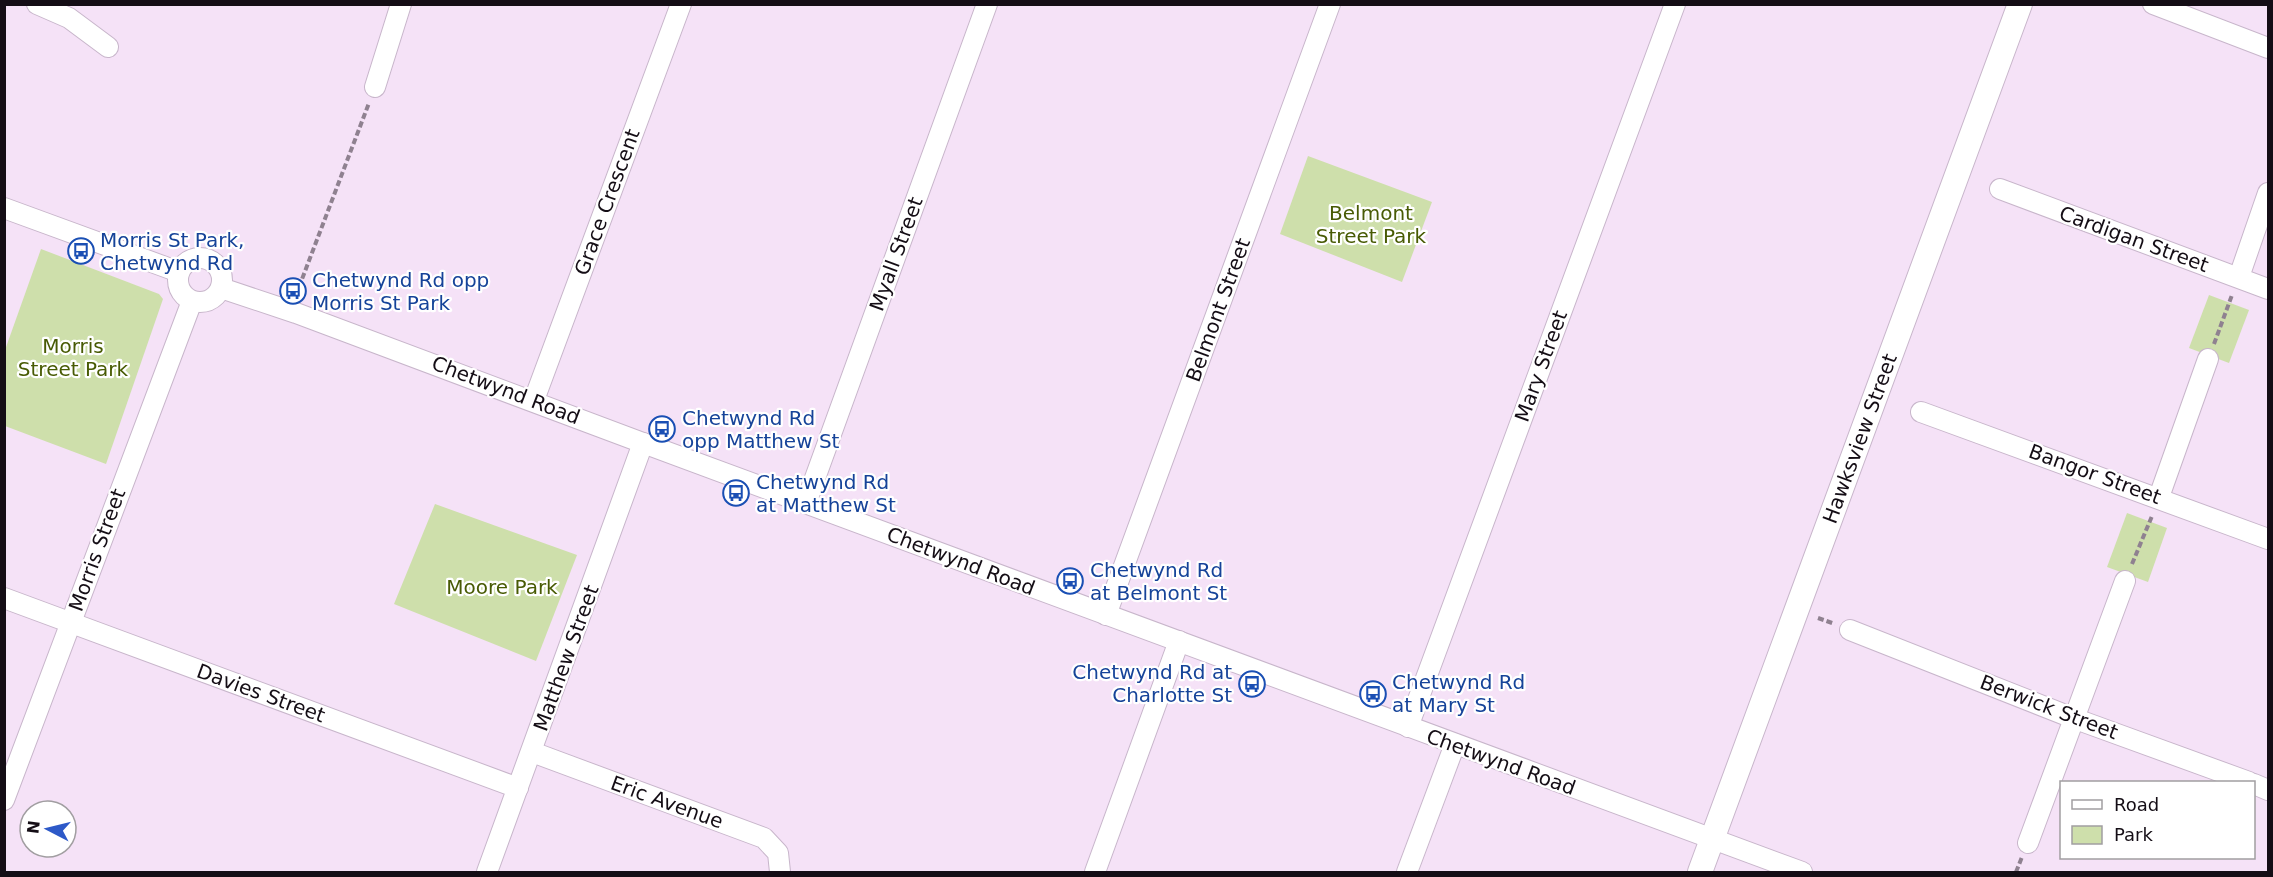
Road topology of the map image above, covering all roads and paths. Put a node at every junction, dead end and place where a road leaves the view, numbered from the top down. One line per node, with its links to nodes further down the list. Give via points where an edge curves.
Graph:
1 (37, 4): 9 (street, via 69,18)
2 (401, 4): 11 (street)
3 (681, 4): 22 (street, Grace Crescent)
4 (987, 4): 26 (street, Myall Street)
5 (1330, 4): 30 (street, Belmont Street)
6 (1675, 4): 35 (street, Mary Street)
7 (2020, 4): 41 (main road, Hawksview Street)
8 (2152, 4): 10 (street)
9 (108, 47)
10 (2268, 48)
11 (375, 87): 17 (path)
12 (2000, 189): 16 (street, Cardigan Street)
13 (2268, 193): 16 (street)
14 (4, 208): 15 (street)
15 (179, 272): 18 (street, via 183,265 197,258 212,261 221,273); 20 (street, via 181,292)
16 (2239, 277): 19 (street, Cardigan Street); 21 (path)
17 (299, 287)
18 (221, 288): 20 (street, via 212,299); 22 (street, Chetwynd Road)
19 (2268, 289)
20 (192, 301): 31 (street, Morris Street)
21 (2208, 359): 25 (street)
22 (534, 400): 24 (street, Chetwynd Road)
23 (1921, 412): 25 (street, Bangor Street)
24 (643, 443): 26 (street, Chetwynd Road); 37 (street, Matthew Street)
25 (2159, 497): 27 (street, Bangor Street); 28 (path)
26 (806, 503): 30 (street, Chetwynd Road)
27 (2268, 539)
28 (2125, 581): 34 (street)
29 (4, 598): 31 (street, Davies Street)
30 (1106, 615): 33 (street, Chetwynd Road)
31 (70, 623): 39 (street, Davies Street); 40 (street, Morris Street)
32 (1850, 630): 34 (street, Berwick Street)
33 (1179, 641): 35 (street, Chetwynd Road); 45 (street)
34 (2073, 718): 38 (street, Berwick Street); 42 (street)
35 (1408, 727): 36 (street, Chetwynd Road)
36 (1455, 744): 41 (street, Chetwynd Road); 46 (street)
37 (532, 752): 39 (street, Matthew Street); 44 (street, Eric Avenue, via 764,838 778,853)
38 (2244, 781)
39 (518, 788): 43 (street, Matthew Street)
40 (4, 800)
41 (1712, 839): 47 (main road, Hawksview Street); 48 (street, Chetwynd Road)
42 (2028, 843)
43 (487, 873)
44 (780, 873)
45 (1095, 873)
46 (1407, 873)
47 (1700, 873)
48 (1802, 873)

